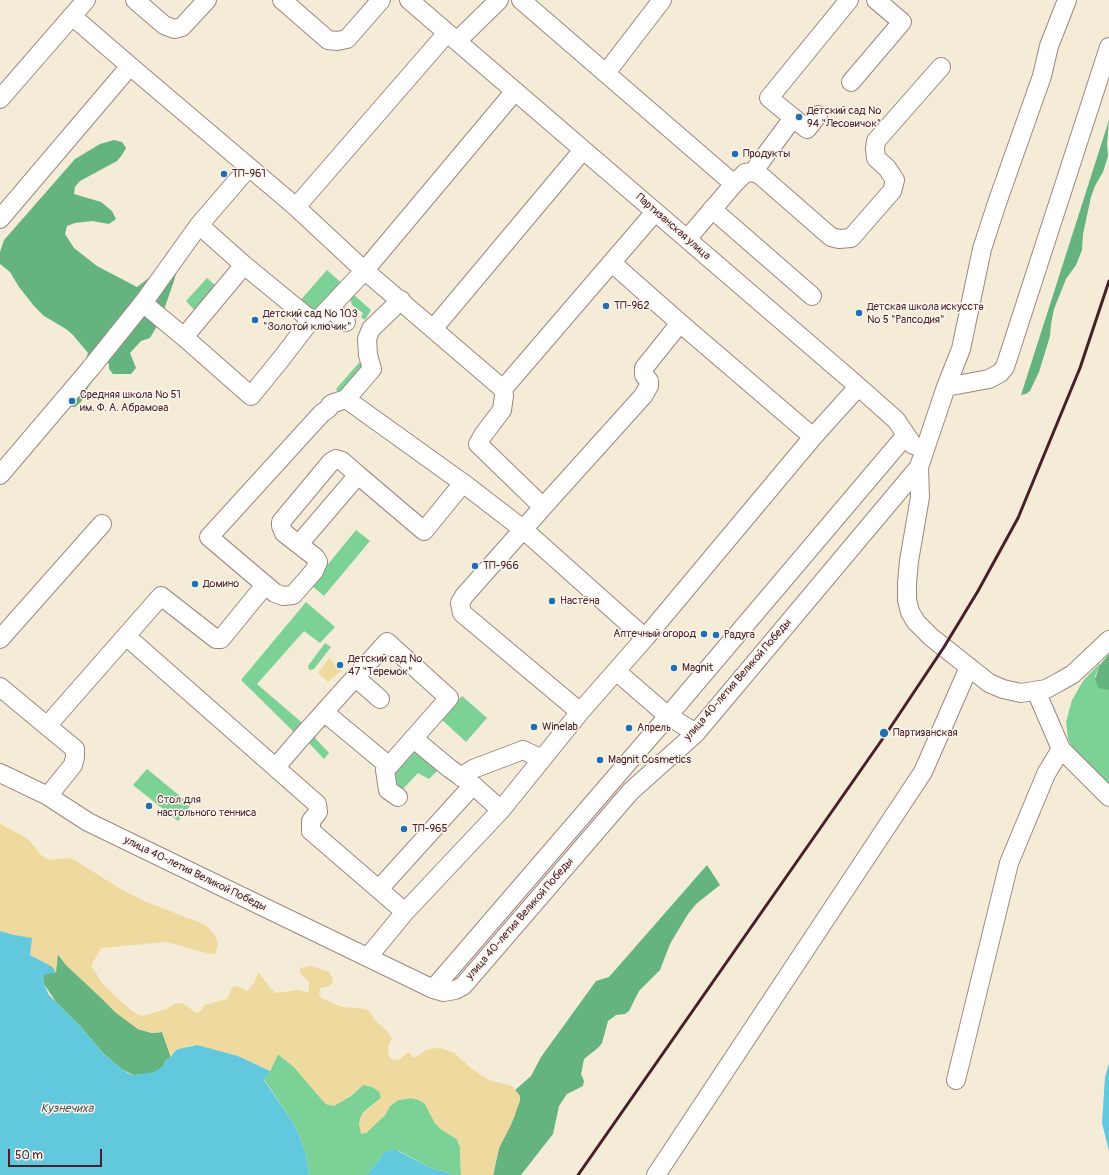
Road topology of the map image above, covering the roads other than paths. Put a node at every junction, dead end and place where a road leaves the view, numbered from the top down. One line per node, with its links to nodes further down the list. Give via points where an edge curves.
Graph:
1 (86, 0): 13 (street)
2 (135, 0): 3 (street, via 164,25 174,29 182,27)
3 (207, 0)
4 (282, 0): 5 (street, via 328,40 336,41 347,39)
5 (381, 0)
6 (409, 0): 14 (street, Партизанская улица)
7 (499, 0): 14 (street)
8 (521, 0): 18 (street)
9 (662, 0): 18 (street)
10 (849, 0): 23 (street, via 769,98)
11 (876, 0): 19 (street, via 902,22)
12 (1067, 0): 47 (street, via 1049,46 1042,76 988,230 961,349)
13 (72, 16): 16 (street); 21 (street)
14 (452, 37): 20 (street, Партизанская улица); 28 (street)
15 (1109, 47): 47 (street, via 1005,367 990,379)
16 (130, 66): 25 (street); 31 (street)
17 (941, 67): 26 (street, via 876,141 876,158 895,180 892,191 851,238 831,237 760,175)
18 (606, 73): 27 (street)
19 (851, 82)
20 (515, 91): 24 (street, Партизанская улица); 36 (street)
21 (0, 100)
22 (818, 114): 23 (street, via 807,129)
23 (794, 118): 26 (street)
24 (583, 150): 30 (street, Партизанская улица); 44 (street)
25 (249, 167): 28 (street); 32 (street)
26 (753, 172): 27 (street, via 745,173)
27 (734, 184): 29 (street)
28 (296, 207): 36 (street)
29 (712, 209): 33 (street); 37 (street)
30 (655, 212): 33 (street, Партизанская улица); 34 (street)
31 (0, 219)
32 (199, 225): 35 (street); 39 (street)
33 (687, 239): 46 (street, Партизанская улица)
34 (612, 263): 43 (street); 48 (street)
35 (244, 265): 41 (street); 45 (street)
36 (365, 270): 38 (street); 40 (street)
37 (812, 296)
38 (400, 300): 44 (street); 49 (street, via 371,329 367,339 372,369)
39 (142, 302): 45 (street); 53 (street, via 90,369)
40 (330, 308): 41 (street, via 318,320); 42 (street)
41 (311, 320): 45 (street, via 275,354 251,396)
42 (346, 322)
43 (680, 323): 51 (street); 56 (street, via 644,368 649,386 643,396)
44 (433, 329): 48 (street)
45 (184, 337)
46 (858, 387): 50 (street, Партизанская улица, via 896,420); 51 (street)
47 (946, 387): 52 (street)
48 (503, 389): 56 (street, via 502,410 478,444)
49 (346, 399): 55 (street); 60 (street, via 330,404 209,536)
50 (906, 435): 52 (street, Партизанская улица, via 912,442); 73 (street)
51 (813, 437): 62 (street)
52 (920, 467): 65 (street, via 920,497 909,561 907,600 916,622); 75 (street, улица 40-летия Великой Победы)
53 (0, 475)
54 (358, 475): 55 (street, via 424,531); 59 (street); 59 (street, via 342,461 336,459 331,462 281,522 284,533)
55 (464, 483): 58 (street)
56 (543, 507): 58 (street)
57 (102, 524): 63 (street)
58 (524, 530): 62 (street); 72 (street, via 464,596 460,603 462,613)
59 (299, 544): 60 (street, via 318,562 314,571 293,595 283,596)
60 (265, 585): 61 (street, via 221,639 216,639 161,596)
61 (126, 636): 74 (street); 80 (street)
62 (645, 638): 66 (street)
63 (0, 639)
64 (1109, 640): 69 (street, via 1073,674 1046,689)
65 (969, 667): 69 (street, via 989,683 1003,689 1020,693); 92 (street, via 923,772)
66 (616, 671): 72 (street); 73 (street)
67 (355, 677): 70 (street); 71 (street); 76 (street, via 387,642 449,698)
68 (0, 687): 74 (street)
69 (1036, 691): 77 (street)
70 (380, 699)
71 (324, 712): 79 (street); 80 (street)
72 (580, 712): 78 (street)
73 (668, 716): 75 (street); 90 (street)
74 (47, 726): 83 (street, via 75,749 73,765)
75 (696, 733): 90 (street, улица 40-летия Великой Победы, via 631,791 462,986 448,992)
76 (414, 739): 79 (street); 82 (street)
77 (1061, 749): 84 (street); 91 (street, via 1046,774 1009,863)
78 (542, 759): 82 (street, via 523,750 473,769); 86 (street)
79 (389, 766): 85 (street, via 385,770 388,790)
80 (276, 767): 87 (street, via 317,804 318,812 311,821 311,831)
81 (0, 773): 83 (street, улица 40-летия Великой Победы)
82 (467, 781): 86 (street); 87 (street)
83 (48, 796): 89 (street, улица 40-летия Великой Победы, via 88,822)
84 (1109, 796)
85 (398, 798)
86 (501, 810): 88 (street)
87 (379, 889): 88 (street)
88 (404, 912): 89 (street)
89 (368, 957): 90 (street, улица 40-летия Великой Победы)
90 (433, 989)
91 (956, 1080)
92 (656, 1175)

